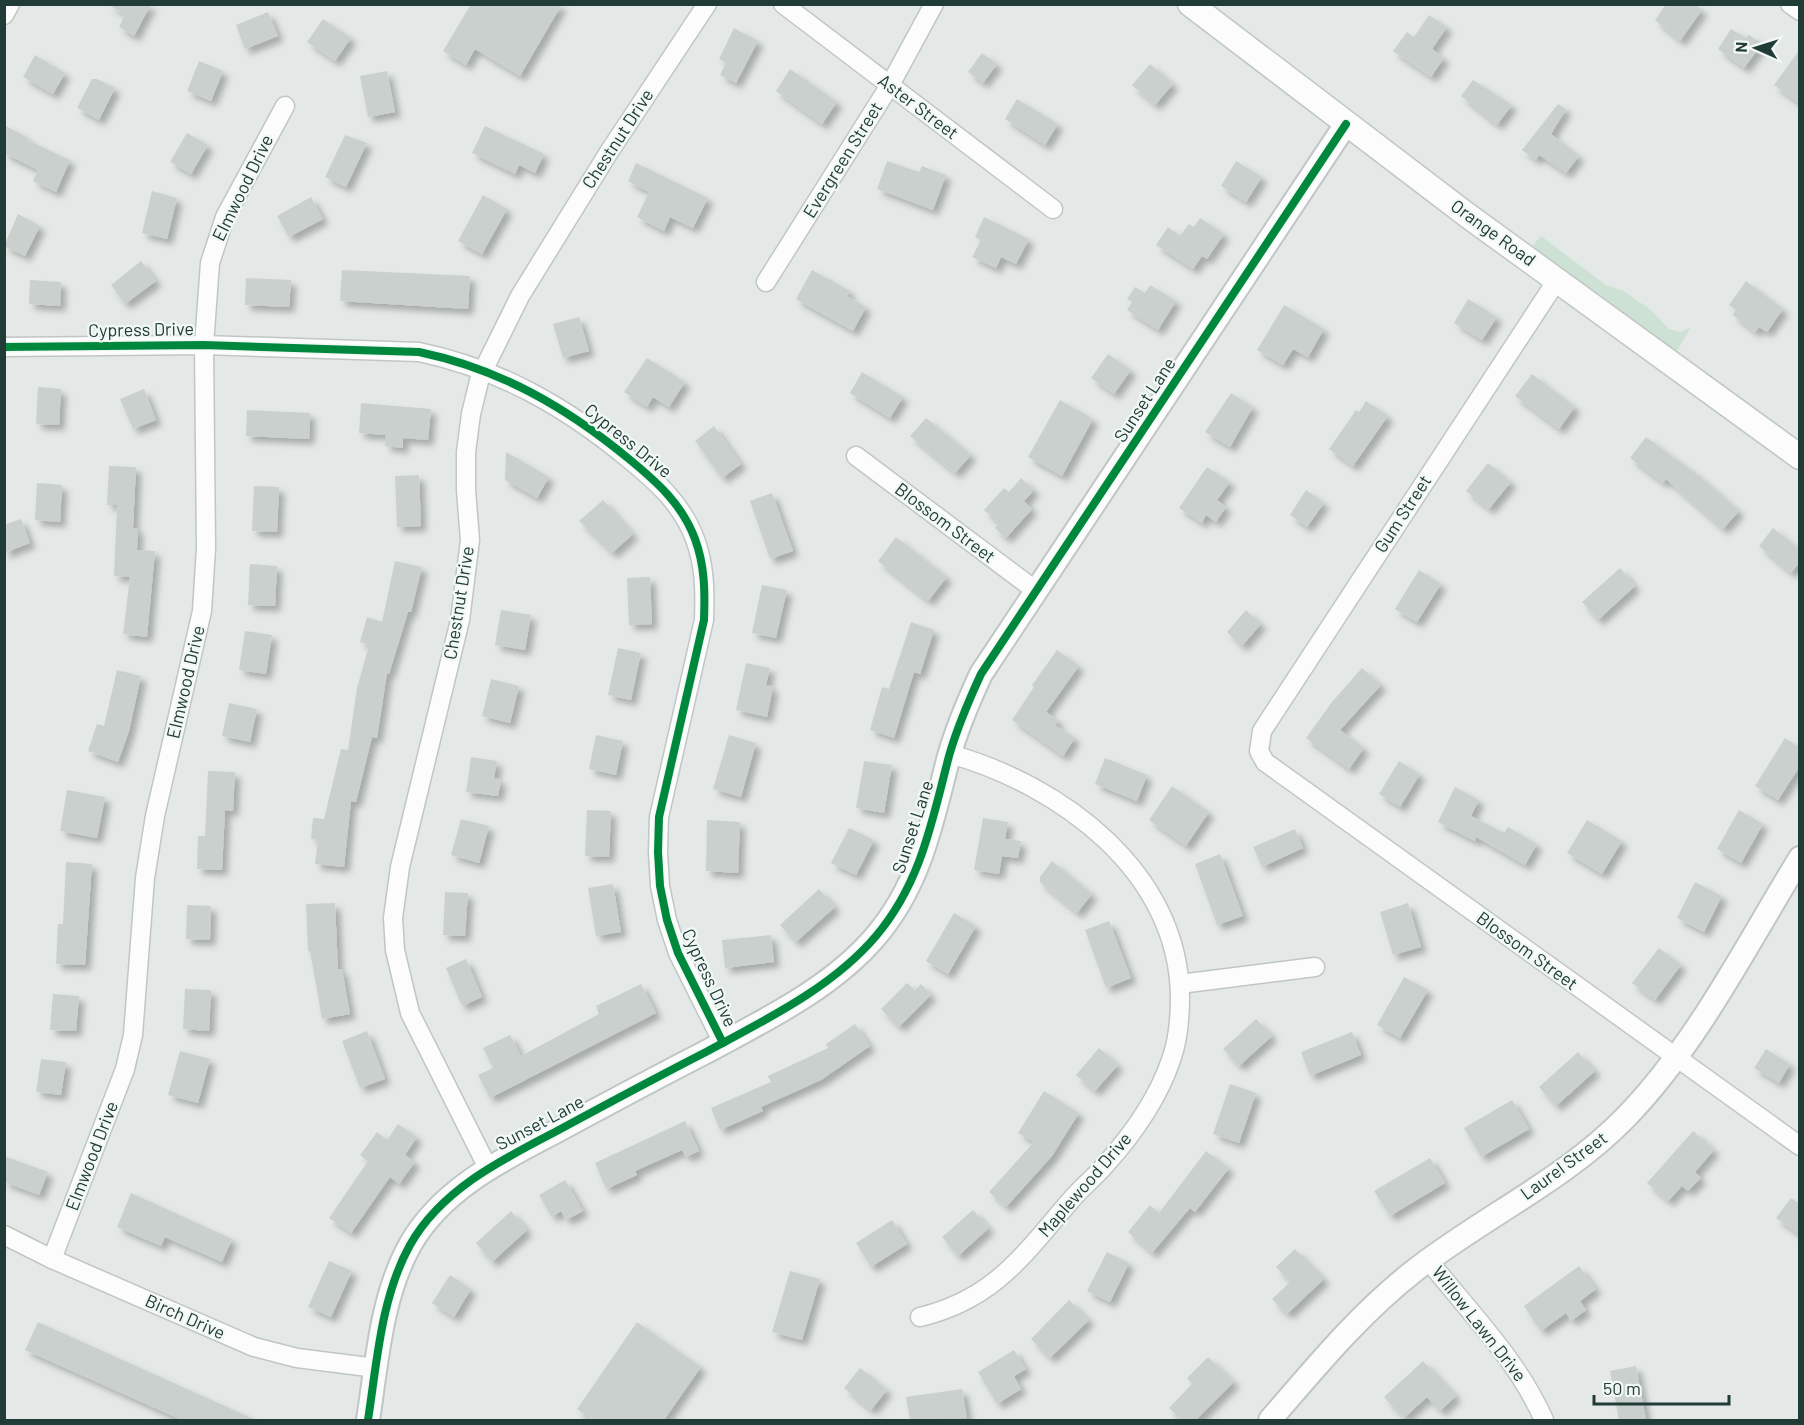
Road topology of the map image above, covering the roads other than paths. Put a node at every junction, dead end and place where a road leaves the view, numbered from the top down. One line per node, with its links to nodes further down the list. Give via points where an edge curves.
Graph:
1 (10, 4): 8 (street)
2 (707, 4): 17 (street, Chestnut Drive, via 544,256)
3 (783, 4): 9 (street, Aster Street)
4 (934, 4): 9 (street, Evergreen Street)
5 (1190, 4): 11 (main road, Orange Road)
6 (1790, 4): 7 (street)
7 (1800, 11)
8 (4, 15)
9 (890, 85): 12 (street, Aster Street); 14 (street, Evergreen Street)
10 (285, 106): 15 (street, Elmwood Drive, via 216,239 209,273)
11 (1346, 124): 13 (main road, Orange Road); 20 (street, Sunset Lane)
12 (1053, 209)
13 (1557, 280): 19 (main road, Orange Road); 21 (street, Gum Street, via 1262,731)
14 (766, 282)
15 (204, 345): 16 (street, Cypress Drive); 17 (street, Cypress Drive, via 419,352); 31 (street, Elmwood Drive, via 206,548 202,611 155,816 145,878 134,1035 125,1069)
16 (4, 347)
17 (483, 370): 26 (street, Cypress Drive, via 533,392 597,432 672,498 695,539 705,589 704,621 659,817 657,852 660,886 678,953); 29 (street, Chestnut Drive, via 466,452 470,540 460,620 400,867 393,918 394,950 410,1013)
18 (856, 456): 20 (street, Blossom Street)
19 (1800, 457)
20 (1035, 590): 22 (street, Sunset Lane, via 981,674)
21 (1259, 751): 27 (street, Blossom Street, via 1265,762)
22 (950, 754): 25 (street, Maplewood Drive, via 1009,774 1078,816 1104,837 1131,866 1162,917 1175,948); 26 (street, Sunset Lane, via 919,865 897,909 876,937 826,982)
23 (1800, 858): 27 (street, Laurel Street)
24 (1315, 967): 25 (street)
25 (1180, 984): 33 (street, Maplewood Drive, via 1180,1011 1171,1060 1128,1137 1008,1272 962,1303)
26 (723, 1043): 29 (street, Sunset Lane)
27 (1675, 1058): 28 (street, Blossom Street); 32 (street, Laurel Street, via 1601,1141 1566,1169)
28 (1800, 1146)
29 (488, 1168): 34 (street, Sunset Lane, via 448,1197 410,1245 387,1305)
30 (4, 1235): 31 (street, Birch Drive)
31 (52, 1259): 34 (street, Birch Drive, via 254,1347 297,1358)
32 (1428, 1261): 36 (street, Laurel Street, via 1338,1341); 37 (street, Willow Lawn Drive, via 1502,1348)
33 (920, 1317)
34 (376, 1368): 35 (street, Sunset Lane)
35 (368, 1420)
36 (1270, 1420)
37 (1544, 1420)

